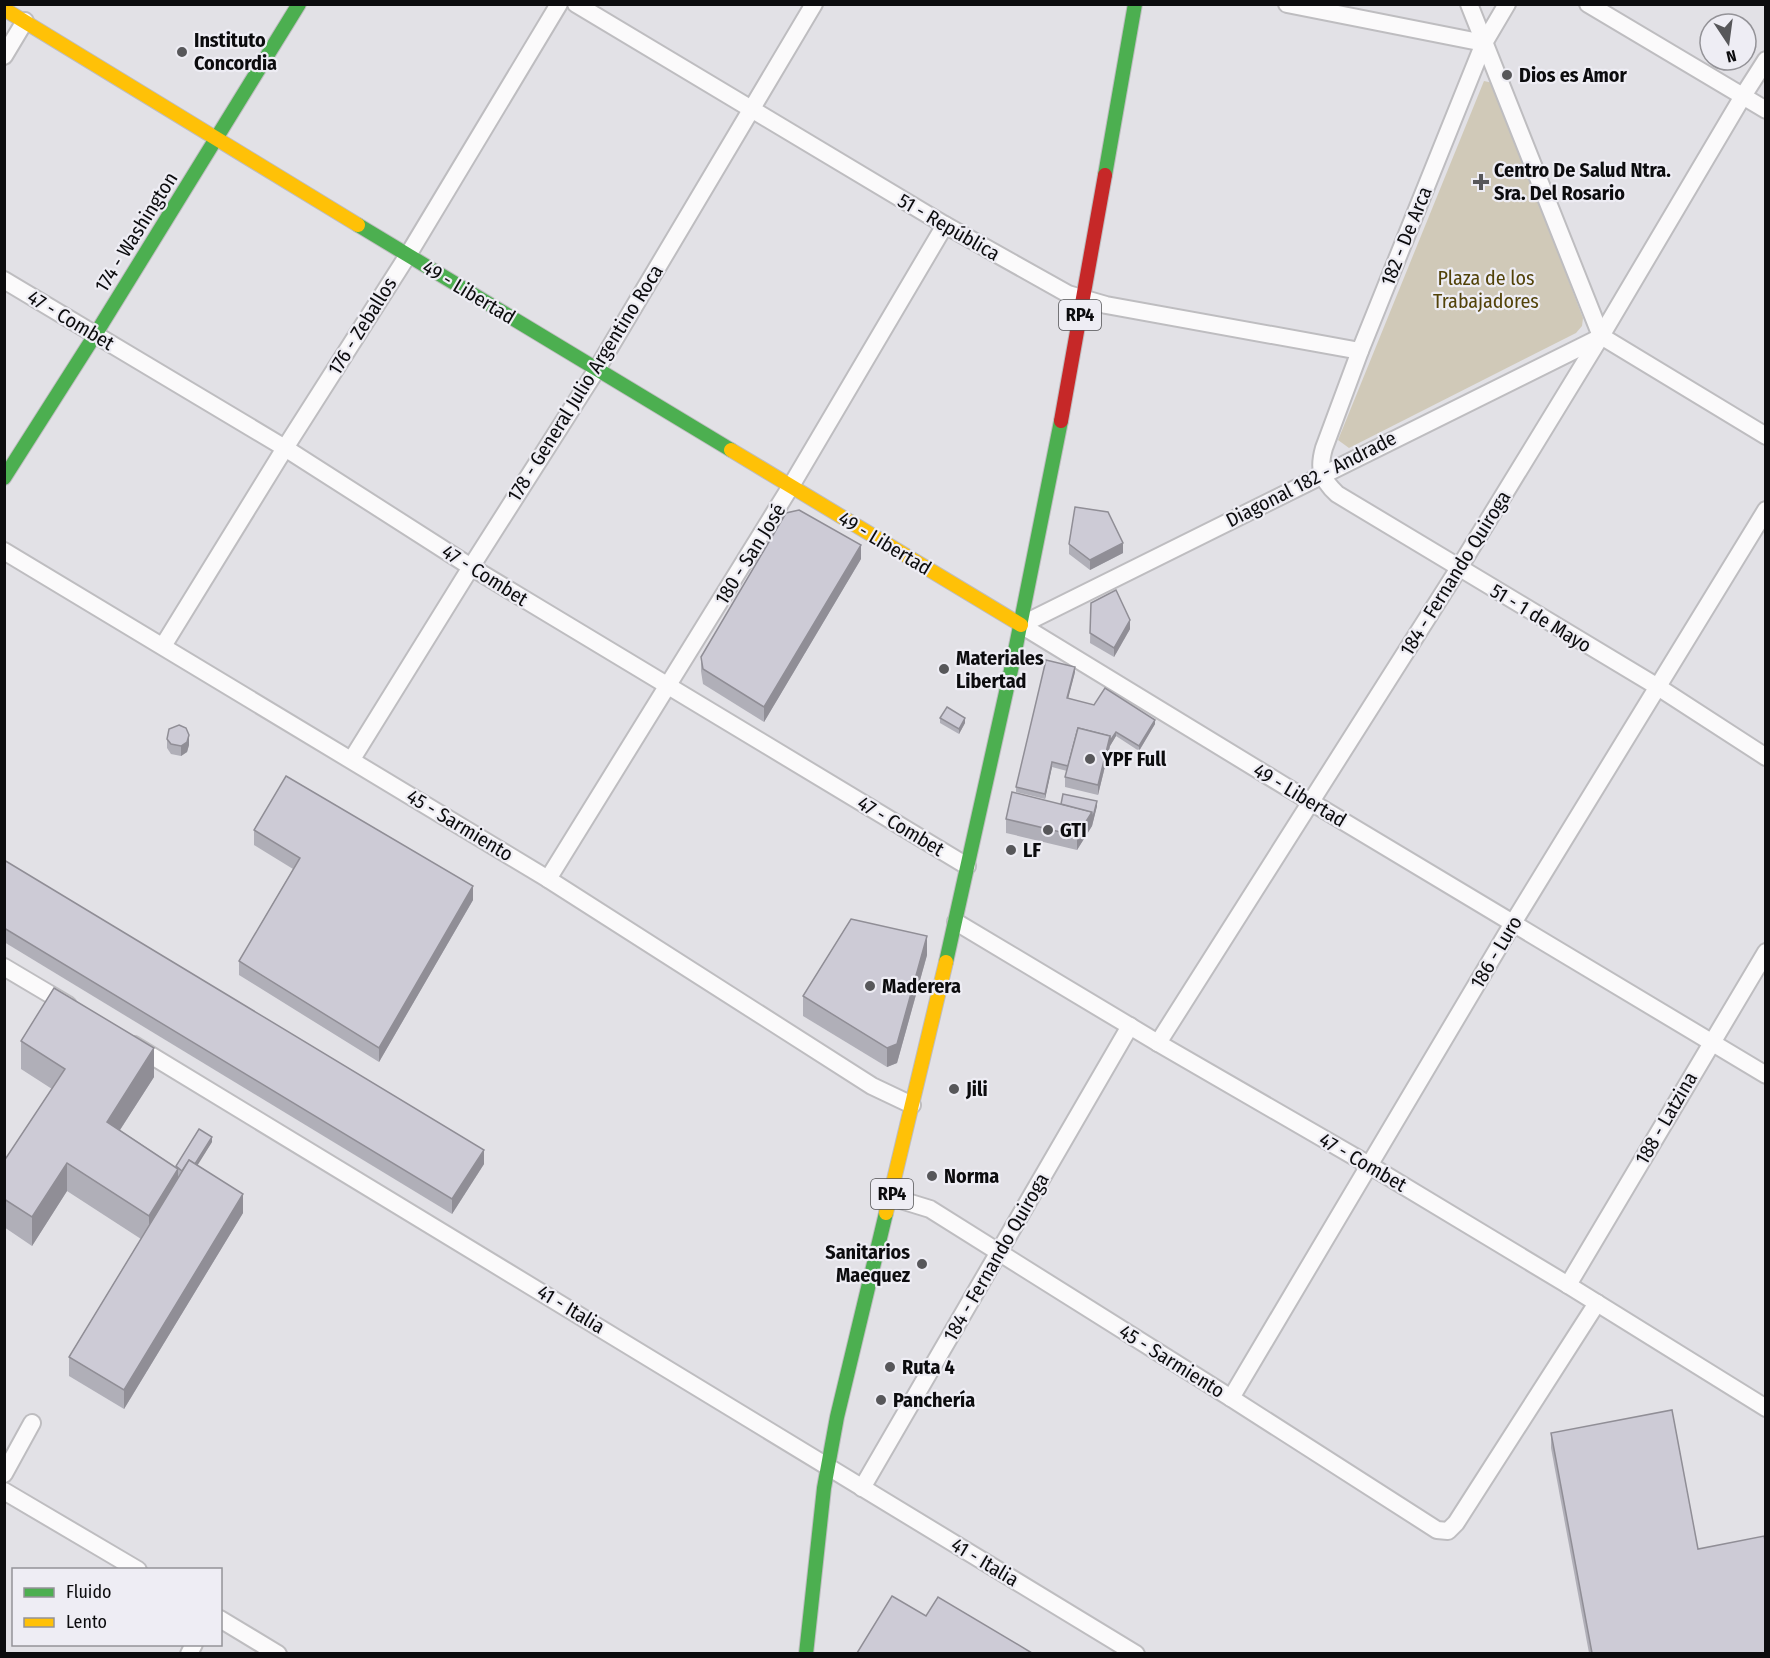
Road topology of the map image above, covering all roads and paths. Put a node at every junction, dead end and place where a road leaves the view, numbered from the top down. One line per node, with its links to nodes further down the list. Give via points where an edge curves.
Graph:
1 (299, 4): 18 (street, 174 - Washington)
2 (559, 4): 20 (street, 176 - Zeballos)
3 (576, 4): 16 (street, 51 - República)
4 (814, 4): 16 (street, 178 - General Julio Argentino Roca)
5 (1135, 4): 22 (street, RP4)
6 (1287, 4): 12 (street)
7 (1469, 4): 12 (street)
8 (1507, 4): 12 (street, 182 - De Arca)
9 (1588, 4): 15 (street)
10 (4, 9): 11 (street, 49 - Libertad)
11 (25, 21): 13 (street); 18 (street, 49 - Libertad)
12 (1484, 43): 24 (street); 25 (street, 182 - De Arca)
13 (4, 56)
14 (1766, 60): 15 (street, 184 - Fernando Quiroga)
15 (1743, 96): 17 (street); 24 (street, 184 - Fernando Quiroga)
16 (751, 110): 19 (street, 51 - República); 26 (street, 178 - General Julio Argentino Roca)
17 (1766, 110)
18 (217, 138): 20 (street, 49 - Libertad); 23 (street, 174 - Washington)
19 (945, 225): 22 (street, 51 - República); 31 (street, 180 - San José)
20 (408, 255): 26 (street, 49 - Libertad); 28 (street, 176 - Zeballos)
21 (4, 280): 23 (street, 47 - Combet)
22 (1083, 299): 25 (street, 51 - República); 36 (street, RP4)
23 (95, 335): 28 (street, 47 - Combet); 30 (street, 174 - Washington)
24 (1602, 336): 27 (street); 29 (street, Diagonal 182 - Andrade); 35 (street, 184 - Fernando Quiroga)
25 (1360, 351): 29 (street, 182 - De Arca, via 1324,448)
26 (597, 369): 31 (street, 49 - Libertad); 34 (street, 178 - General Julio Argentino Roca)
27 (1766, 436)
28 (285, 448): 34 (street, 47 - Combet); 37 (street, 176 - Zeballos)
29 (1322, 474): 35 (street, 51 - 1 de Mayo, via 1337,494); 36 (street, Diagonal 182 - Andrade)
30 (4, 478)
31 (791, 486): 36 (street, 49 - Libertad); 38 (street, 180 - San José)
32 (1766, 510): 39 (street, 186 - Luro)
33 (4, 551): 37 (street, 45 - Sarmiento)
34 (471, 567): 38 (street, 47 - Combet); 41 (street, 178 - General Julio Argentino Roca)
35 (1459, 568): 39 (street, 51 - 1 de Mayo); 42 (street, 184 - Fernando Quiroga)
36 (1021, 624): 42 (street, 49 - Libertad); 43 (street, RP4)
37 (163, 646): 41 (street, 45 - Sarmiento)
38 (669, 686): 43 (street, 47 - Combet); 44 (street, 180 - San José)
39 (1658, 687): 40 (street, 51 - 1 de Mayo); 46 (street, 186 - Luro)
40 (1766, 757)
41 (351, 759): 44 (street, 45 - Sarmiento)
42 (1311, 802): 46 (street, 49 - Libertad); 53 (street, 184 - Fernando Quiroga)
43 (967, 866): 45 (street, RP4)
44 (548, 879): 55 (street, 45 - Sarmiento, via 872,1086)
45 (956, 922): 50 (street, 47 - Combet); 55 (street, RP4)
46 (1513, 923): 52 (street, 49 - Libertad); 56 (street, 186 - Luro)
47 (1766, 952): 52 (street, 188 - Latzina)
48 (4, 967): 49 (street)
49 (82, 1014)
50 (1130, 1026): 53 (street, 47 - Combet); 58 (street, 184 - Fernando Quiroga)
51 (121, 1037): 64 (street, 41 - Italia)
52 (1711, 1042): 54 (street, 49 - Libertad); 59 (street, 188 - Latzina)
53 (1158, 1043): 56 (street, 47 - Combet)
54 (1766, 1075)
55 (912, 1105): 57 (street, RP4)
56 (1369, 1165): 59 (street, 47 - Combet); 61 (street, 186 - Luro)
57 (891, 1197): 58 (street, 45 - Sarmiento, via 930,1209); 64 (street, RP4)
58 (998, 1252): 61 (street, 45 - Sarmiento); 66 (street, 184 - Fernando Quiroga)
59 (1568, 1285): 60 (street, 47 - Combet)
60 (1597, 1303): 61 (street, 45 - Sarmiento, via 1448,1532 1437,1530); 62 (street, 47 - Combet)
61 (1231, 1398)
62 (1766, 1408)
63 (32, 1423): 65 (street)
64 (826, 1465): 66 (street, 41 - Italia); 71 (street, RP4)
65 (4, 1474)
66 (862, 1488): 72 (street, 41 - Italia)
67 (4, 1491): 68 (street)
68 (136, 1568)
69 (222, 1620): 70 (street)
70 (278, 1653)
71 (806, 1653)
72 (1136, 1653)

